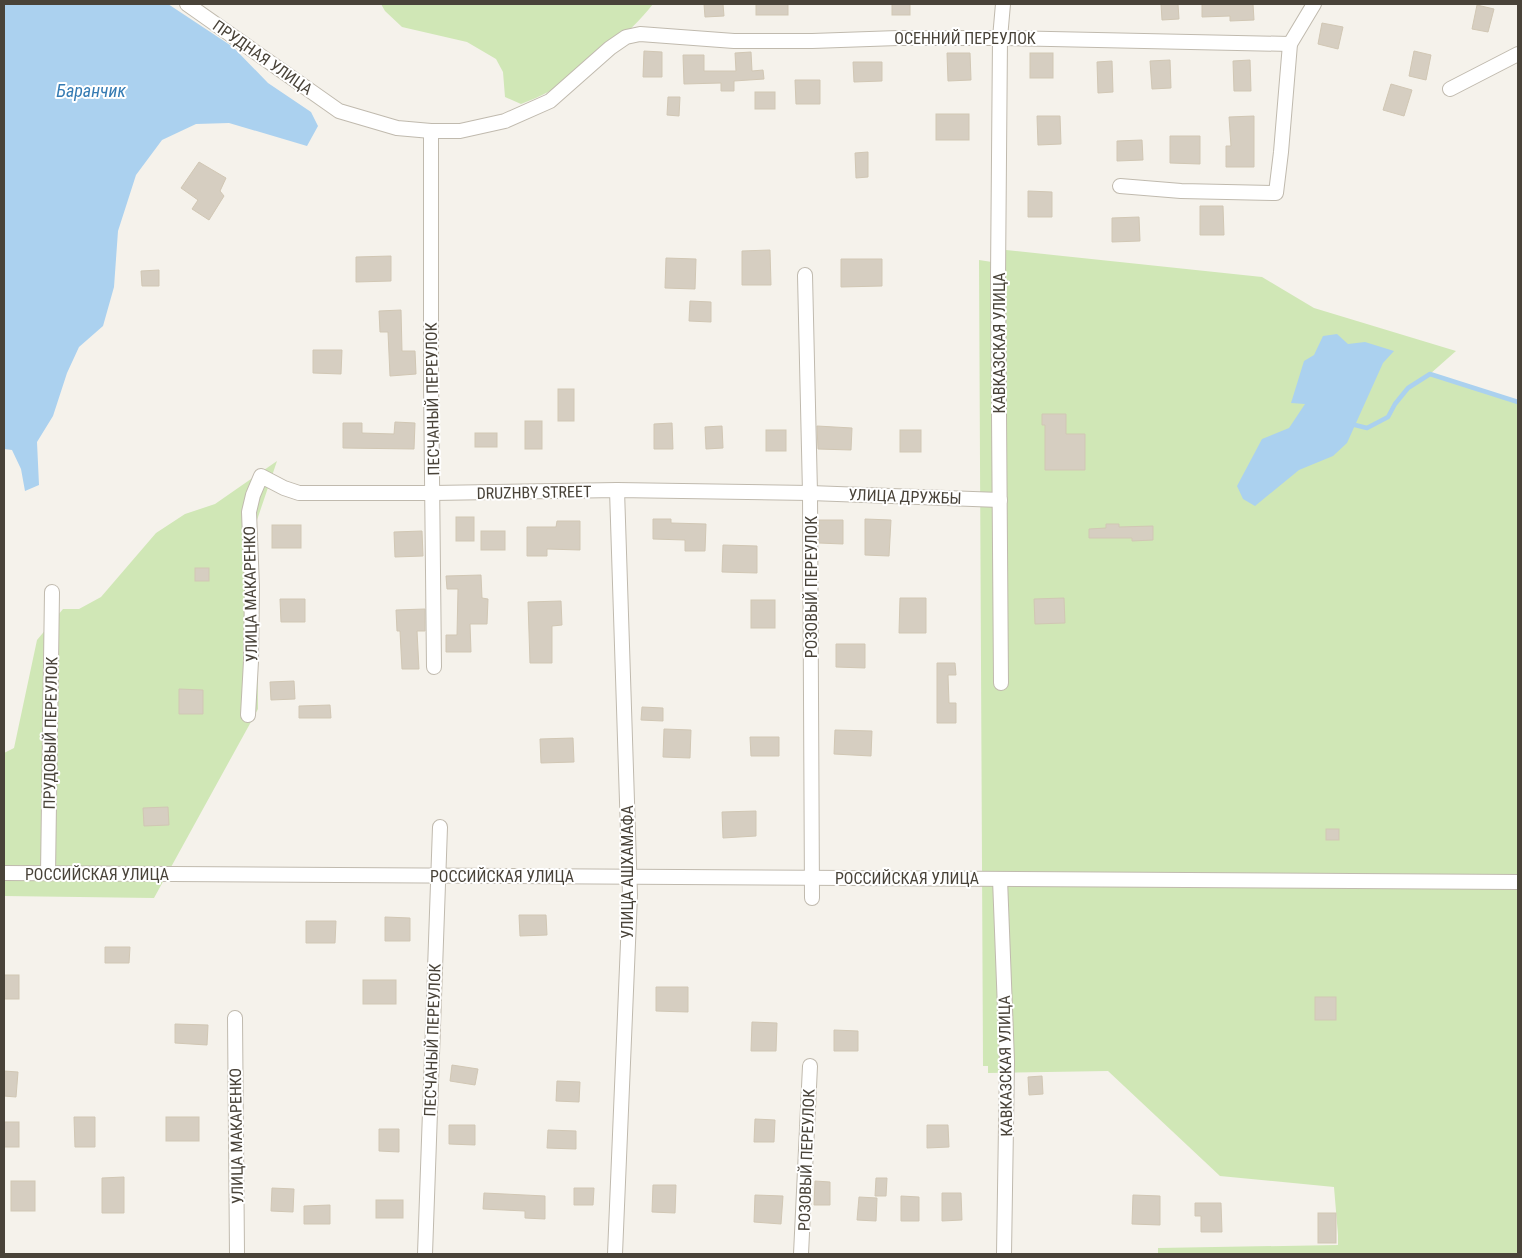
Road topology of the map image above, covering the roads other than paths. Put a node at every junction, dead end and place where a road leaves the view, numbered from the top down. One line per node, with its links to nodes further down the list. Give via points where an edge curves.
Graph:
1 (188, 4): 9 (street, ПРУДНАЯ УЛИЦА, via 339,111 398,128)
2 (1003, 4): 5 (street, КАВКАЗCКАЯ УЛИЦА)
3 (1314, 4): 6 (street)
4 (640, 34): 5 (street, ОСЕННИЙ ПЕРЕУЛОК, via 812,42); 9 (street, ПРУДНАЯ УЛИЦА, via 626,37 610,48 550,101 505,121 460,131)
5 (1000, 38): 6 (street, ОСЕННИЙ ПЕРЕУЛОК); 16 (street, КАВКАЗCКАЯ УЛИЦА)
6 (1290, 44): 10 (street, via 1276,193)
7 (1518, 54): 8 (street)
8 (1450, 89)
9 (431, 131): 14 (street, ПЕСЧАНЫЙ ПЕРЕУЛОК)
10 (1120, 186)
11 (805, 275): 15 (street, РОЗОВЫЙ ПЕРЕУЛОК)
12 (261, 476): 14 (street, DRUZHBY STREET, via 299,493); 20 (street, УЛИЦА МАКАРЕНКО, via 249,512 252,587)
13 (617, 490): 14 (street, DRUZHBY STREET); 15 (street, DRUZHBY STREET); 25 (street, УЛИЦА АШХАМАФА)
14 (433, 493): 18 (street, ПЕСЧАНЫЙ ПЕРЕУЛОК)
15 (810, 493): 16 (street, УЛИЦА ДРУЖБЫ); 26 (street, РОЗОВЫЙ ПЕРЕУЛОК)
16 (1000, 500): 19 (street, КАВКАЗCКАЯ УЛИЦА)
17 (52, 592): 23 (street, ПРУДОВЫЙ ПЕРЕУЛОК)
18 (434, 667)
19 (1000, 683)
20 (248, 715)
21 (440, 826): 24 (street, ПЕСЧАНЫЙ ПЕРЕУЛОК)
22 (4, 873): 23 (street, РОССИЙСКАЯ УЛИЦА)
23 (48, 874): 24 (street, РОССИЙСКАЯ УЛИЦА)
24 (438, 876): 25 (street, РОССИЙСКАЯ УЛИЦА); 33 (street, ПЕСЧАНЫЙ ПЕРЕУЛОК)
25 (630, 877): 26 (street, РОССИЙСКАЯ УЛИЦА); 34 (street, УЛИЦА АШХАМАФА)
26 (812, 878): 27 (street, РОССИЙСКАЯ УЛИЦА); 29 (street, РОЗОВЫЙ ПЕРЕУЛОК)
27 (1000, 879): 28 (street, РОССИЙСКАЯ УЛИЦА); 36 (street, КАВКАЗCКАЯ УЛИЦА, via 1007,1060)
28 (1518, 882)
29 (812, 898)
30 (235, 1018): 32 (street, УЛИЦА МАКАРЕНКО)
31 (810, 1066): 35 (street, РОЗОВЫЙ ПЕРЕУЛОК)
32 (237, 1254)
33 (425, 1254)
34 (615, 1254)
35 (802, 1254)
36 (1004, 1254)

